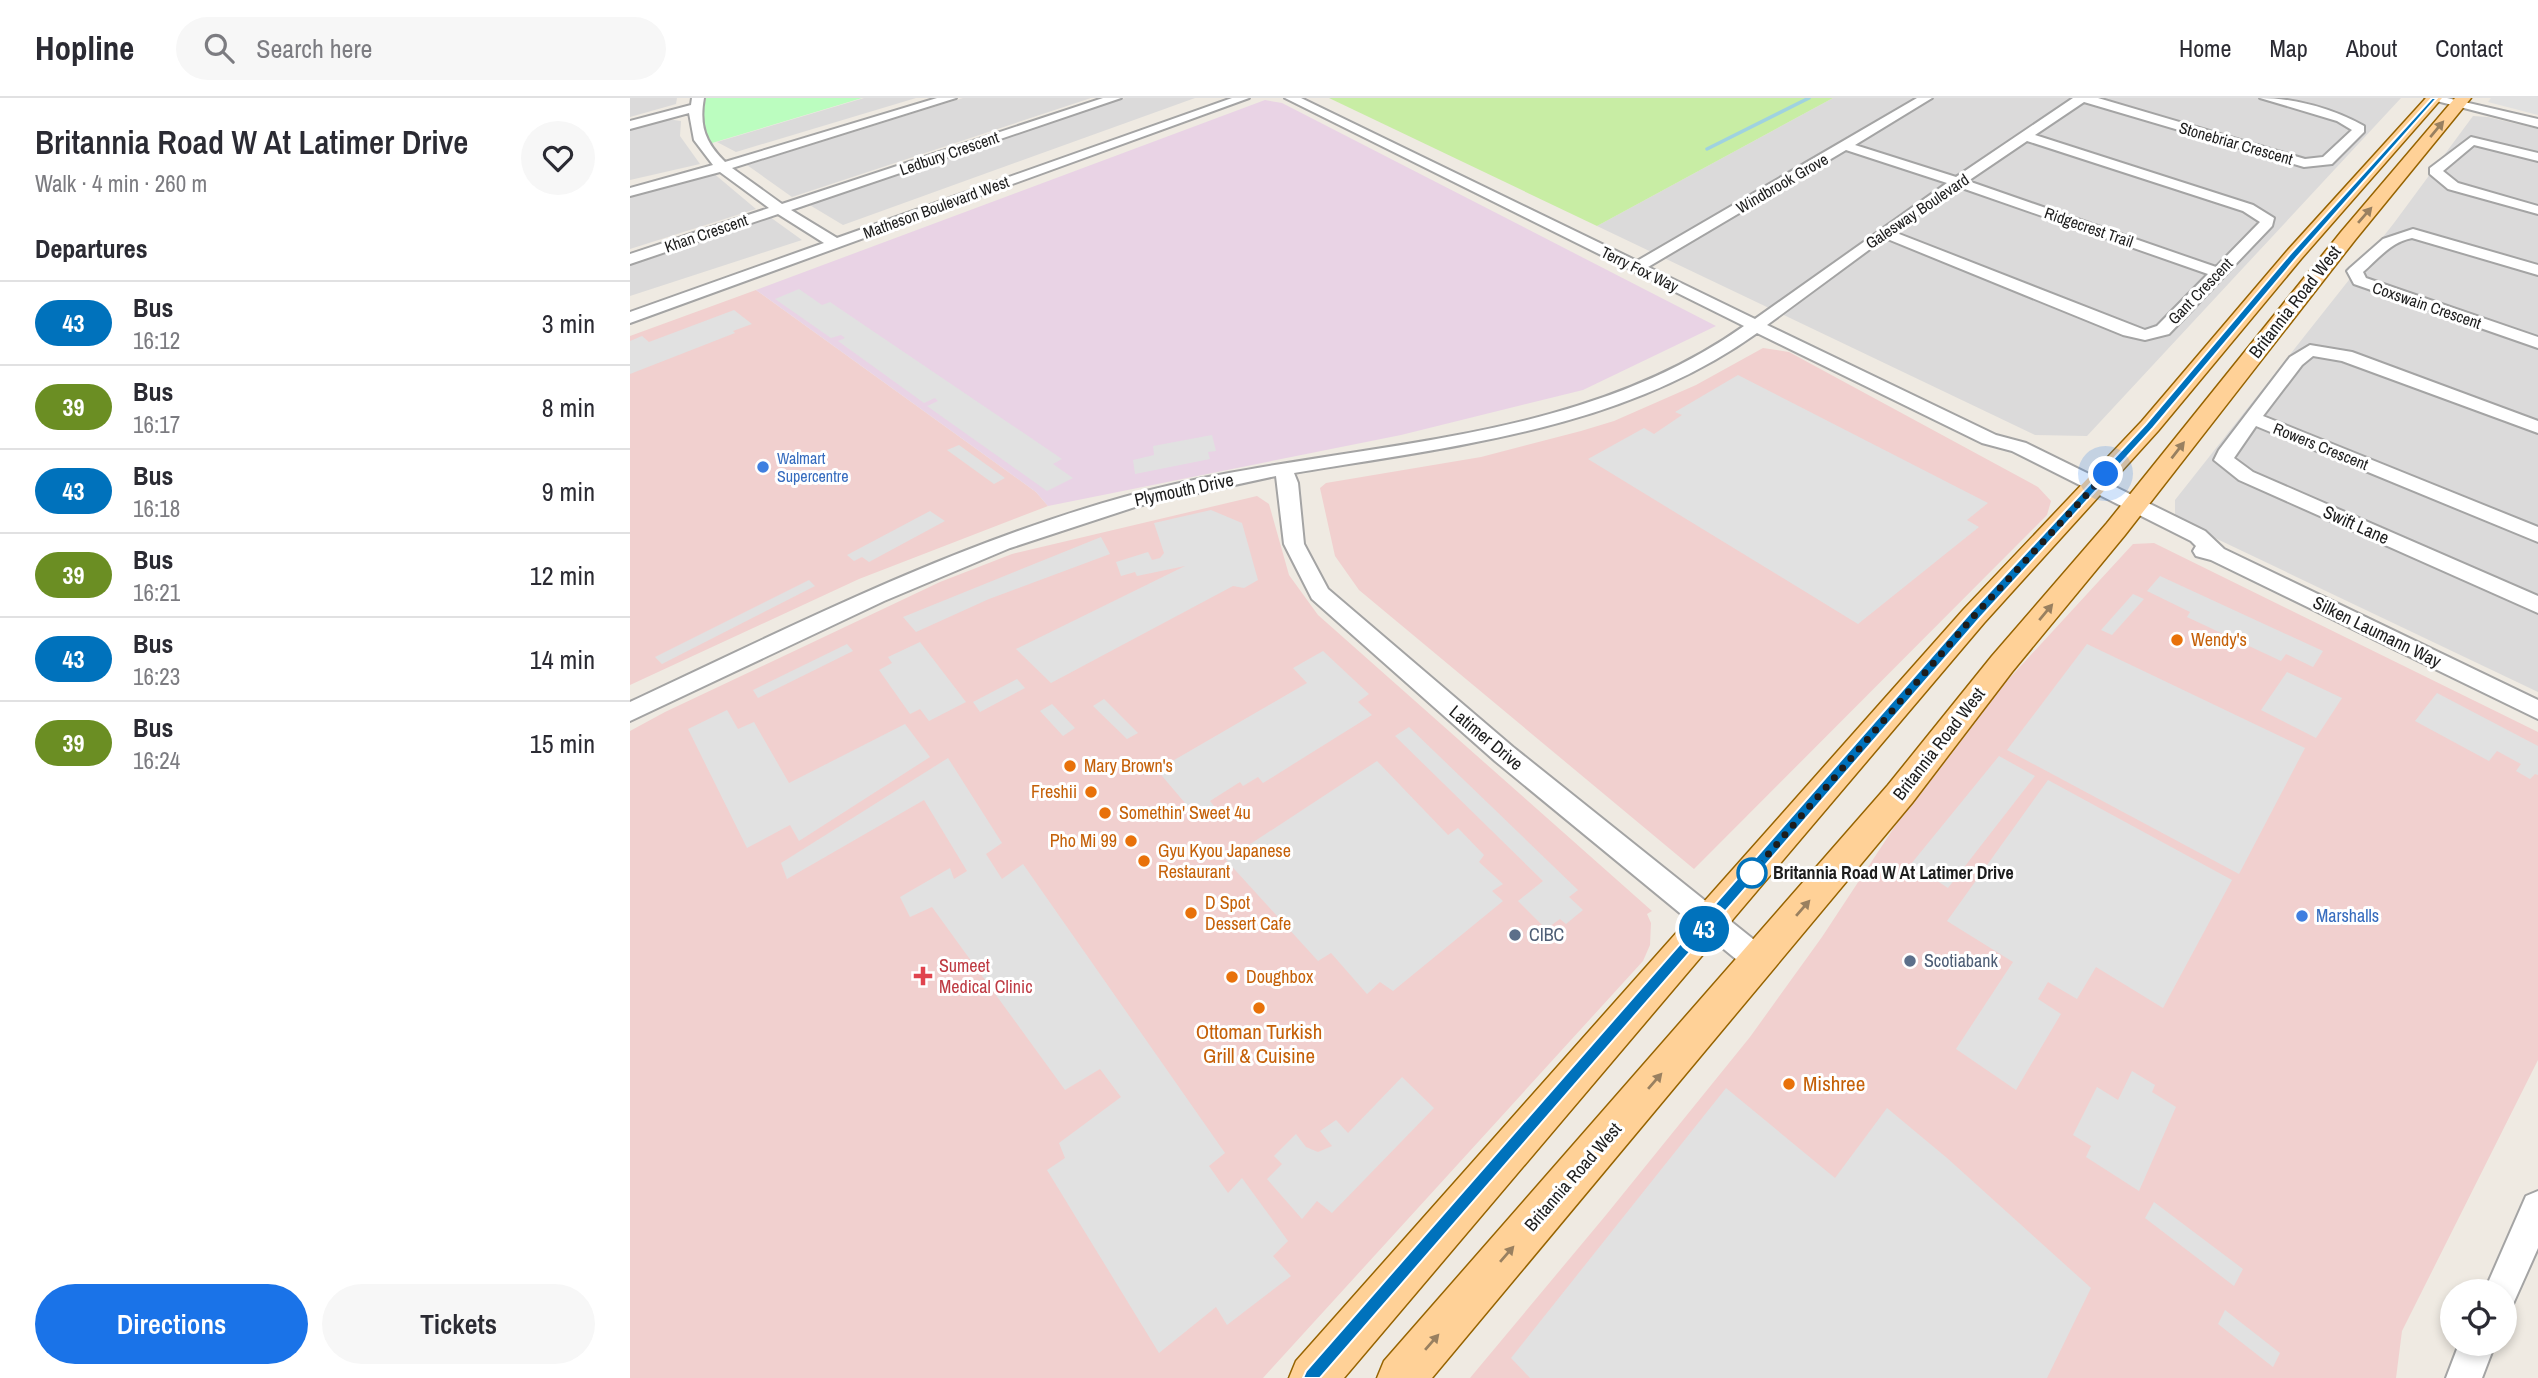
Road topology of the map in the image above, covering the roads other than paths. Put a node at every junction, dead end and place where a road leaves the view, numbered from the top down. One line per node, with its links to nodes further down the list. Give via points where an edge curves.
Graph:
1 (950, 98): 15 (street)
2 (1115, 98): 18 (street, Ledbury Crescent)
3 (1243, 98): 21 (street, Matheson Boulevard West)
4 (1291, 98): 23 (street, Terry Fox Way)
5 (1926, 98): 13 (street, Windbrook Grove)
6 (2083, 98): 7 (street, Stonebriar Crescent, via 2304,163 2327,162 2360,129 2341,118); 12 (street, Galesway Boulevard)
7 (2266, 98)
8 (2447, 100): 10 (street); 32 (main road, Britannia Road West, via 2294,255); 33 (main road, Britannia Road West, one-way to 8, via 2348,236)
9 (697, 103): 11 (street); 15 (street, via 694,117 699,139)
10 (2536, 123)
11 (630, 125)
12 (2028, 137): 16 (street, Galesway Boulevard); 25 (street, Gant Crescent, via 2267,218 2264,228)
13 (1845, 146): 16 (street, Ridgecrest Trail); 23 (street, Windbrook Grove)
14 (2538, 157): 19 (street, via 2471,141 2435,171 2453,186)
15 (722, 167): 17 (street); 18 (street)
16 (1959, 182): 20 (street, Galesway Boulevard); 25 (street, Ridgecrest Trail)
17 (630, 192)
18 (782, 208): 21 (street); 22 (street, Khan Crescent)
19 (2538, 210)
20 (1884, 233): 25 (street, Gant Crescent, via 2141,334 2163,330); 27 (street, Galesway Boulevard)
21 (836, 244): 26 (street, Matheson Boulevard West)
22 (630, 259)
23 (1638, 267): 27 (street, Terry Fox Way)
24 (2538, 270): 28 (street, Coxswain Crescent, via 2413,233 2384,242 2355,271 2360,281 2371,287)
25 (2220, 273)
26 (630, 318)
27 (1754, 326): 31 (street, Plymouth Drive, via 1688,368 1635,394 1456,441); 32 (street, Terry Fox Way, via 1989,439 2011,460)
28 (2538, 343)
29 (2254, 419): 30 (street, Rowers Crescent, via 2301,355 2317,349); 34 (street, Rowers Crescent); 35 (street, Swift Lane, via 2228,450 2224,460 2230,466)
30 (2538, 427)
31 (1283, 469): 37 (street, Plymouth Drive, via 1137,500 1009,540 934,569); 38 (street, Latimer Drive, via 1294,544 1320,594 1494,746)
32 (2090, 491): 33 (street, Terry Fox Way); 38 (main road, Britannia Road West, via 1974,616)
33 (2131, 509): 36 (street, Silken Laumann Way, via 2191,547 2217,555); 39 (main road, Britannia Road West, one-way to 33, via 1900,794)
34 (2538, 535)
35 (2538, 605)
36 (2538, 710)
37 (630, 712)
38 (1710, 922): 39 (street, Latimer Drive); 43 (main road, Britannia Road West)
39 (1758, 960): 44 (main road, Britannia Road West, one-way to 39)
40 (2538, 1208): 41 (street)
41 (2507, 1279)
42 (2472, 1356): 45 (street)
43 (1313, 1378)
44 (1401, 1378)
45 (2463, 1378)

